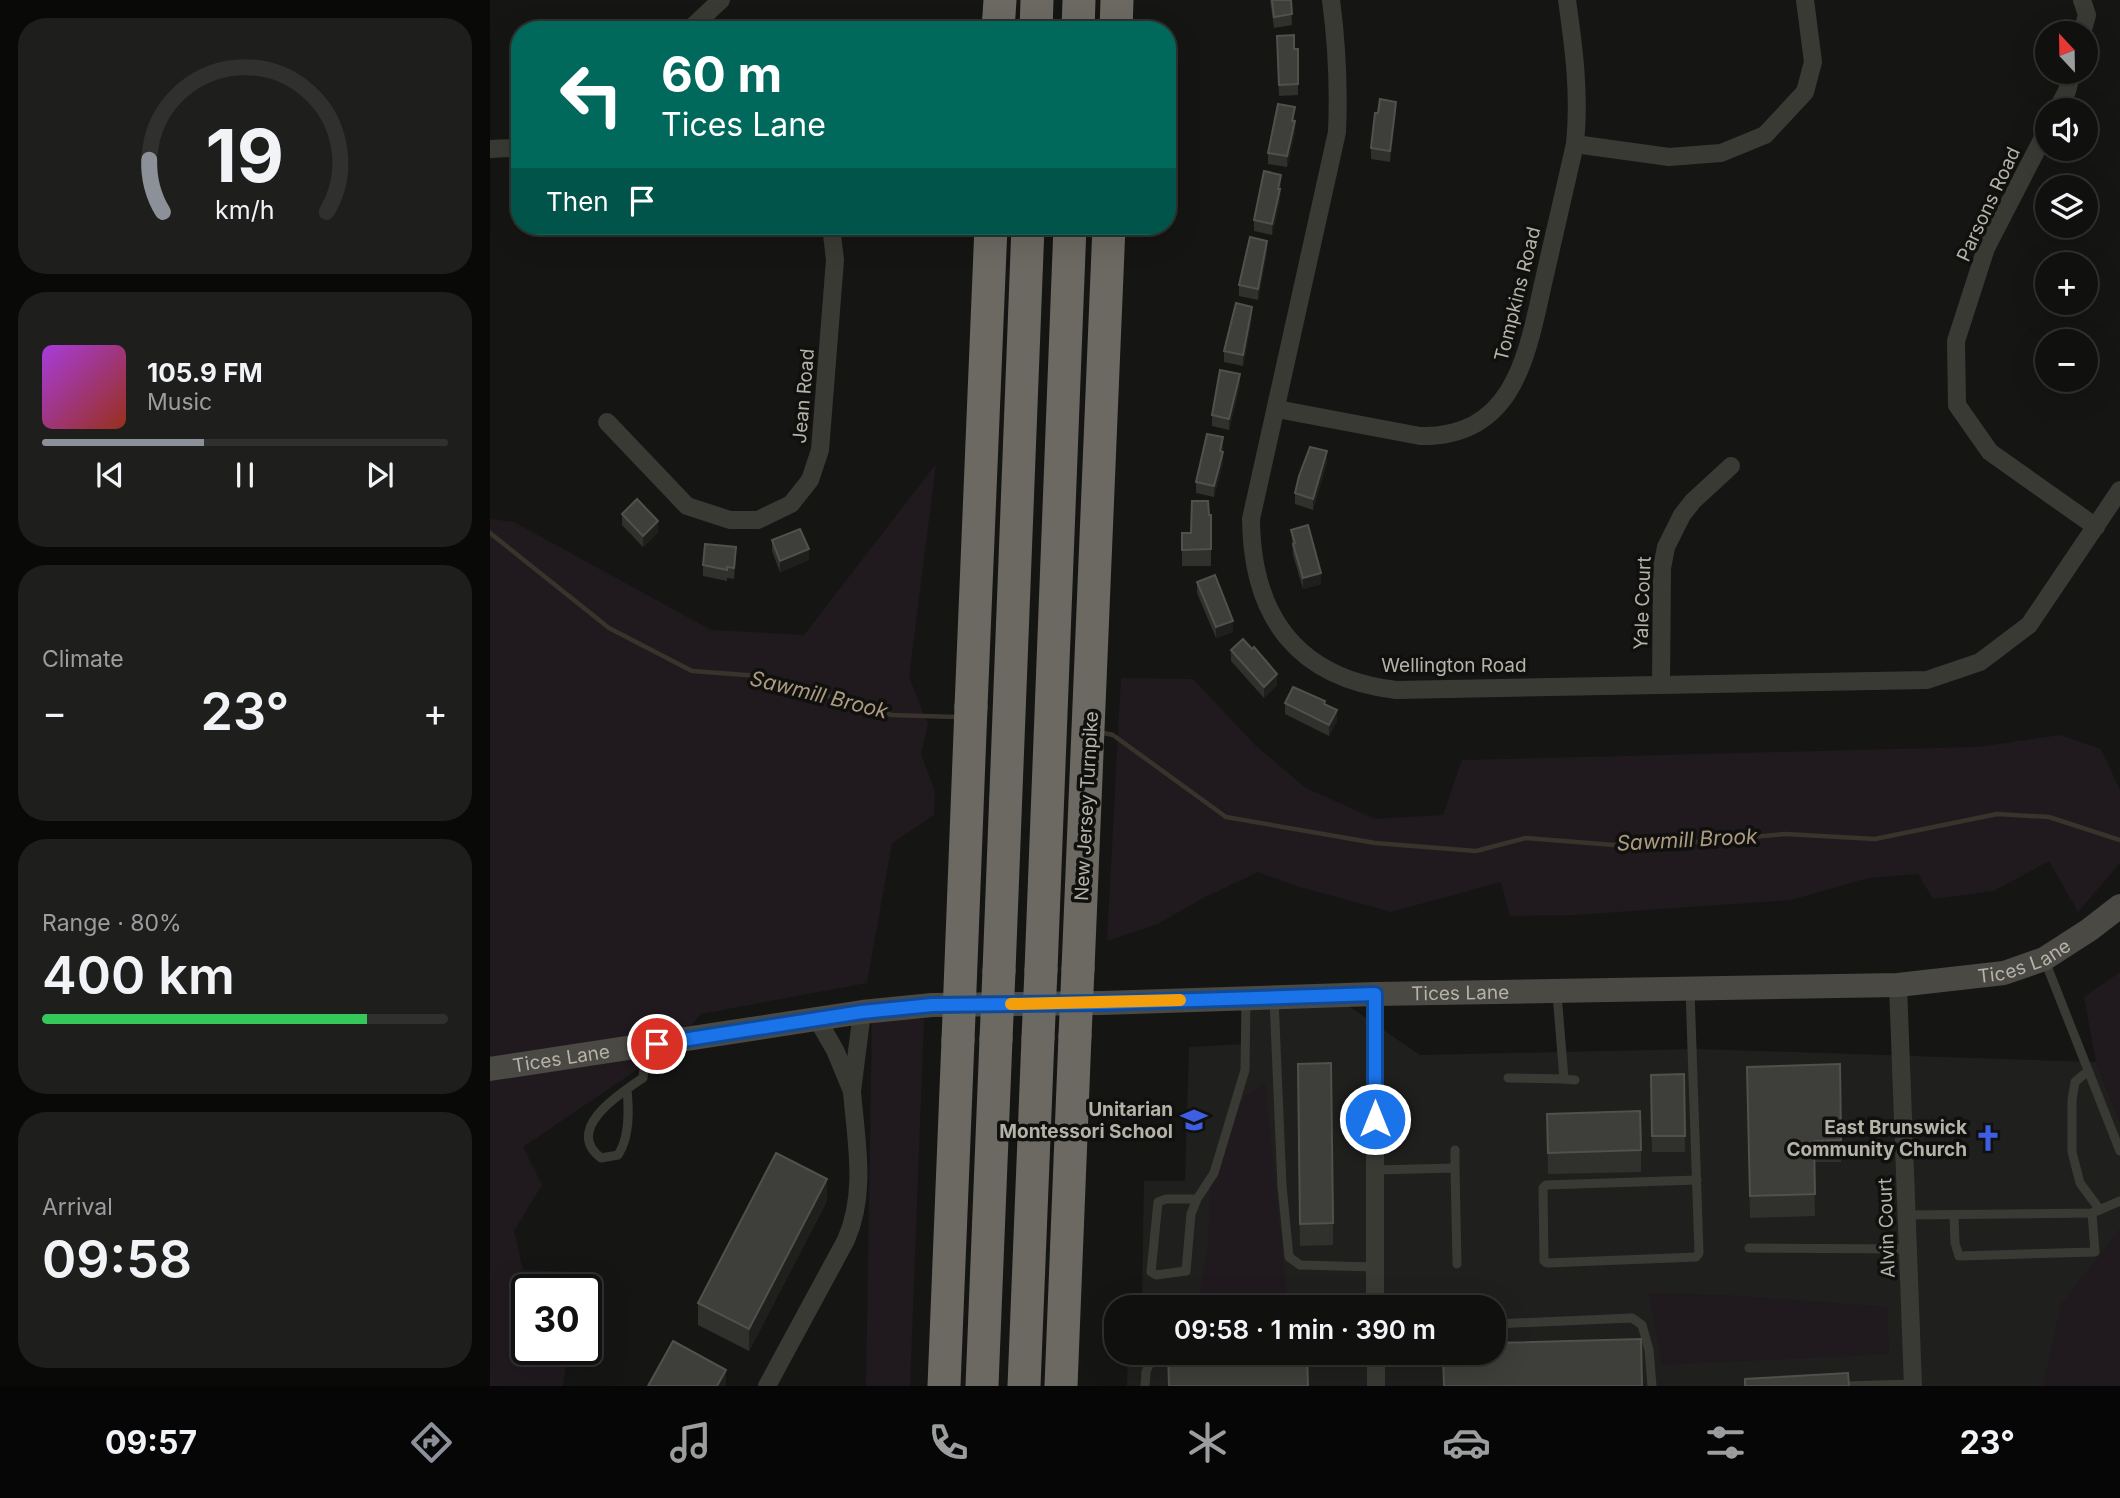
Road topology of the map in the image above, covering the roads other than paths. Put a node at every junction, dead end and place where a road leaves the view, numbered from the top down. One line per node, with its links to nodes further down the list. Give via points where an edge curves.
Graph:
1 (721, 0): 10 (street)
2 (1000, 0): 11 (highway)
3 (1037, 0): 12 (highway)
4 (1079, 0): 13 (highway)
5 (1117, 0): 14 (highway)
6 (1331, 0): 25 (street, Wellington Road, via 1340,83 1337,132)
7 (1567, 0): 16 (street, Tompkins Road, via 1578,80)
8 (1805, 0): 16 (street, via 1813,62 1805,92 1765,135 1721,152 1669,157)
9 (2082, 0): 15 (street)
10 (699, 21)
11 (999, 21)
12 (1036, 21)
13 (1078, 21)
14 (1116, 21)
15 (2085, 21)
16 (1575, 144): 25 (street, Tompkins Road, via 1526,357 1493,411 1461,429 1420,436)
17 (511, 148): 18 (street)
18 (490, 149)
19 (2035, 153): 29 (street, Parsons Road, via 1986,248 1955,341 1957,405 1990,452)
20 (832, 235): 26 (street, Jean Road, via 835,260 821,450 810,480 791,504 758,520 730,520 687,506)
21 (990, 235): 69 (highway, bridge)
22 (1028, 235): 70 (highway, bridge)
23 (1070, 235): 71 (highway, New Jersey Turnpike, bridge)
24 (1109, 235): 72 (highway, New Jersey Turnpike, bridge)
25 (1277, 409): 30 (street, Wellington Road, via 1251,519 1251,551 1270,612 1308,659 1350,681 1396,690)
26 (607, 422)
27 (1731, 466): 30 (street, Yale Court, via 1693,501 1666,547)
28 (2120, 490): 29 (street, Wellington Road)
29 (2096, 527): 30 (street, Wellington Road, via 2029,625 1980,662 1927,680)
30 (1661, 684)
31 (2120, 906): 32 (street, Tices Lane)
32 (2044, 959): 33 (street, Tices Lane, via 2004,973); 43 (lane)
33 (1898, 985): 34 (street, Tices Lane); 57 (street, Alvin Court)
34 (1690, 989): 35 (street, Tices Lane); 53 (lane)
35 (1557, 992): 36 (street, Tices Lane); 45 (lane)
36 (1375, 994): 37 (street, Tices Lane); 52 (street)
37 (1274, 997): 38 (street, Tices Lane); 62 (lane, via 1289,1257 1300,1265)
38 (1246, 998): 39 (street, Tices Lane, via 932,1005); 54 (lane, via 1245,1070 1214,1173)
39 (862, 1012): 40 (street, Tices Lane); 48 (street)
40 (817, 1019): 41 (street, Tices Lane); 48 (street)
41 (646, 1046): 42 (street, Tices Lane); 47 (lane, via 643,1078)
42 (490, 1069)
43 (2088, 1072): 50 (lane); 56 (lane, via 2076,1082 2072,1100 2072,1152 2080,1183)
44 (1508, 1078): 45 (lane)
45 (1564, 1079): 46 (lane)
46 (1575, 1080)
47 (627, 1089): 47 (lane, via 594,1119 589,1141 601,1158 618,1155 622,1148 629,1110)
48 (852, 1091): 68 (street, via 860,1186 856,1219)
49 (1455, 1150): 51 (lane)
50 (2120, 1151)
51 (1455, 1168): 52 (lane); 61 (lane)
52 (1375, 1170): 62 (street)
53 (1697, 1180): 53 (lane, via 1696,1257 1544,1261 1546,1185)
54 (1197, 1199): 54 (lane, via 1158,1202 1151,1272 1156,1275 1186,1270 1191,1214)
55 (2120, 1201): 56 (lane)
56 (2096, 1211): 58 (lane); 58 (lane, via 2095,1252 1959,1256)
57 (1906, 1215): 58 (lane); 60 (street, Alvin Court)
58 (1954, 1215)
59 (1749, 1248): 60 (lane)
60 (1908, 1249): 67 (street, Alvin Court)
61 (1457, 1264)
62 (1375, 1267): 63 (street)
63 (1376, 1295)
64 (1506, 1323): 75 (lane, via 1632,1318 1642,1325)
65 (1149, 1365): 73 (lane)
66 (1376, 1365): 74 (street)
67 (1913, 1385): 76 (lane)
68 (767, 1386)
69 (944, 1386)
70 (982, 1386)
71 (1024, 1386)
72 (1061, 1386)
73 (1145, 1386)
74 (1376, 1386)
75 (1652, 1386)
76 (1844, 1386)

